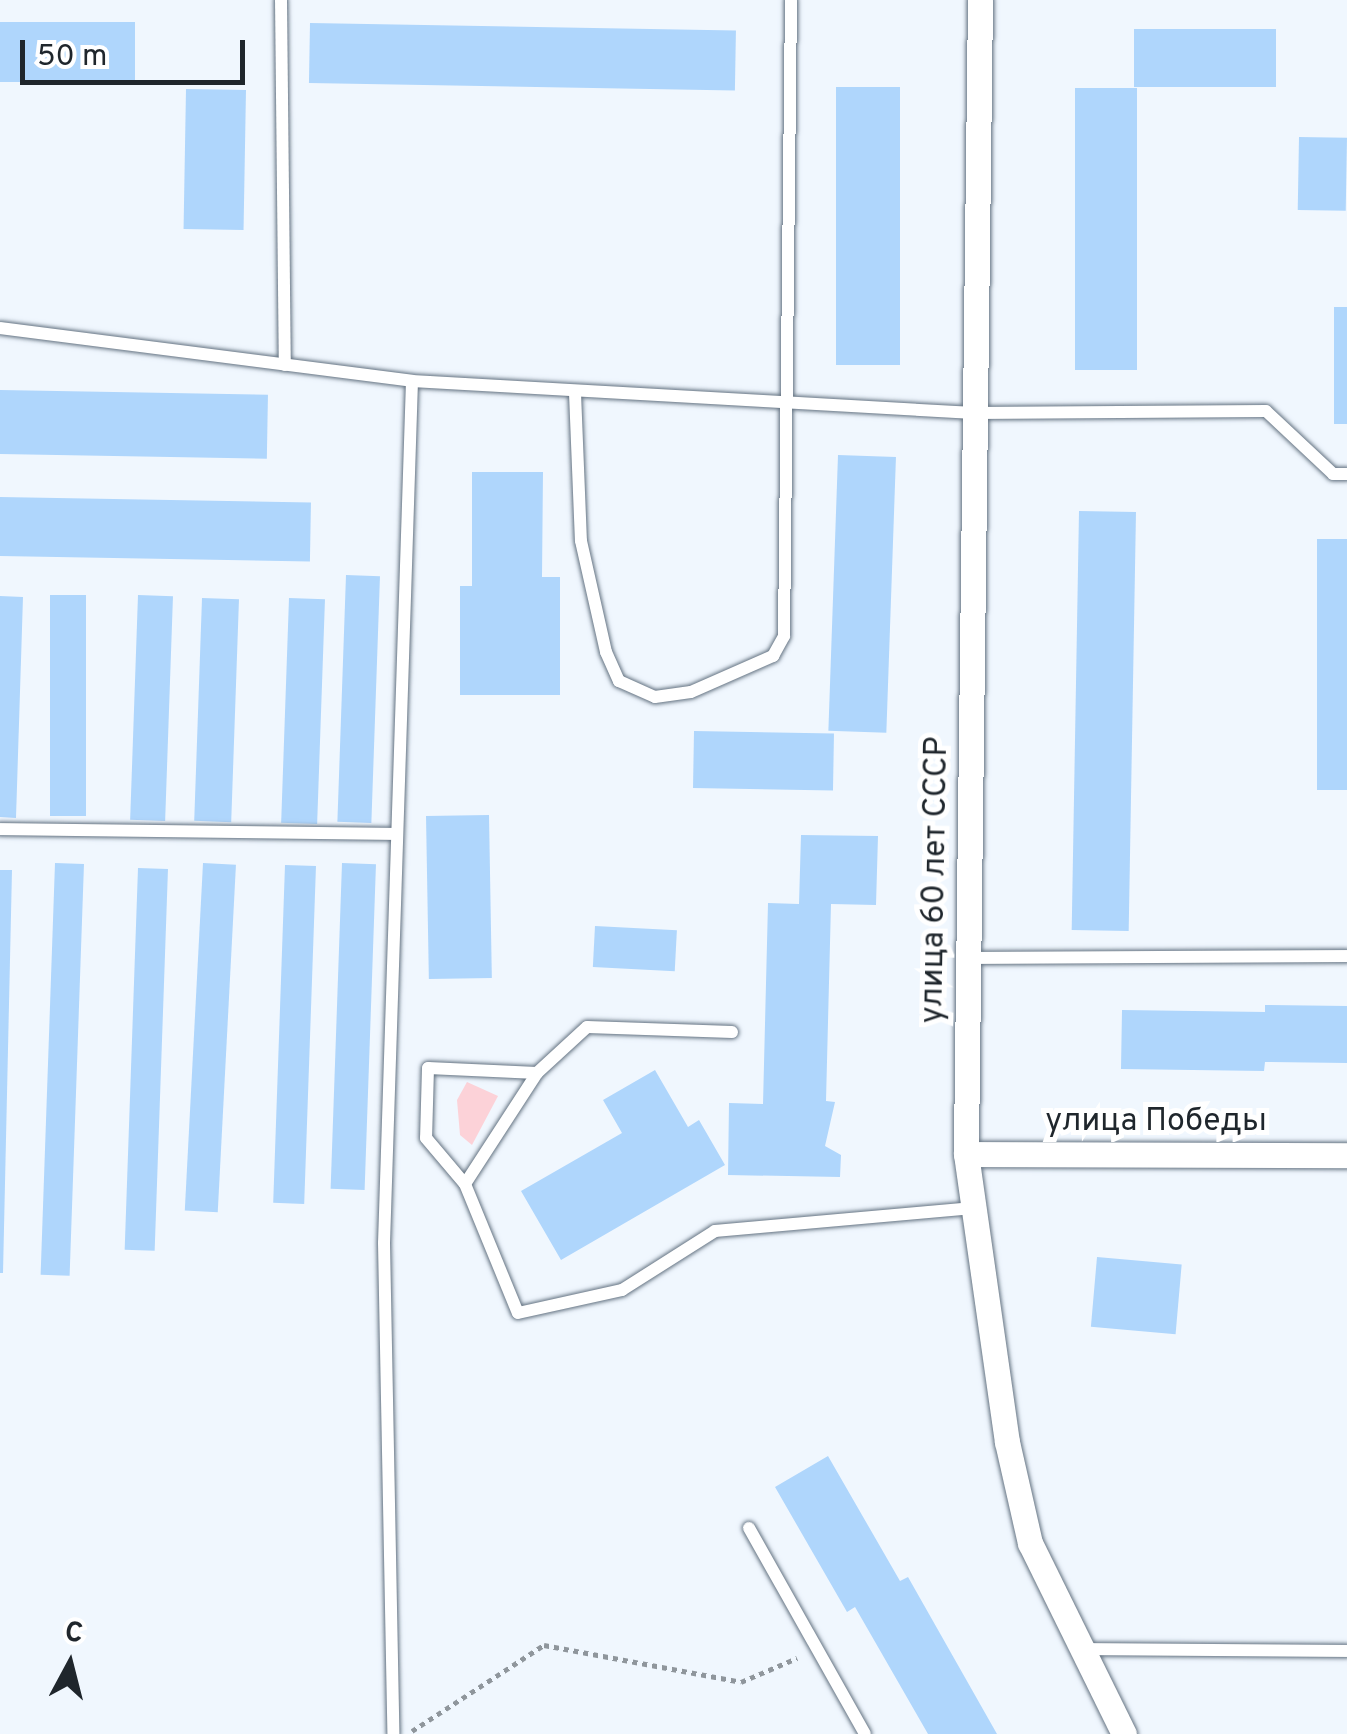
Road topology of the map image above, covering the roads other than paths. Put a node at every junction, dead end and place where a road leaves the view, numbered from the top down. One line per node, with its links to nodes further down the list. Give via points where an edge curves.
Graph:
1 (281, 0): 5 (lane)
2 (792, 0): 8 (lane)
3 (980, 0): 9 (street, улица 60 лет СССР)
4 (0, 328): 5 (lane)
5 (285, 365): 6 (lane)
6 (412, 382): 7 (lane); 12 (lane)
7 (576, 392): 8 (lane); 8 (lane, via 581,541 606,652 619,680 655,698 691,692 749,668 773,656 784,636)
8 (789, 405): 9 (lane)
9 (974, 413): 10 (lane, via 1266,412 1333,474); 14 (street, улица 60 лет СССР)
10 (1347, 474)
11 (0, 829): 12 (lane)
12 (394, 834): 24 (lane, via 384,1243)
13 (1347, 956): 14 (lane)
14 (968, 958): 17 (street, улица 60 лет СССР)
15 (732, 1032): 16 (lane, via 587,1026)
16 (537, 1073): 19 (lane); 19 (lane, via 428,1068 426,1138)
17 (966, 1154): 18 (street, улица Победы); 20 (street, улица 60 лет СССР)
18 (1347, 1155)
19 (465, 1184): 20 (lane, via 518,1313 622,1290 716,1232)
20 (973, 1208): 22 (street, улица 60 лет СССР, via 1006,1442 1030,1543)
21 (749, 1528): 25 (lane)
22 (1078, 1648): 23 (lane); 26 (street, улица 60 лет СССР)
23 (1347, 1651)
24 (393, 1734)
25 (865, 1734)
26 (1124, 1734)

